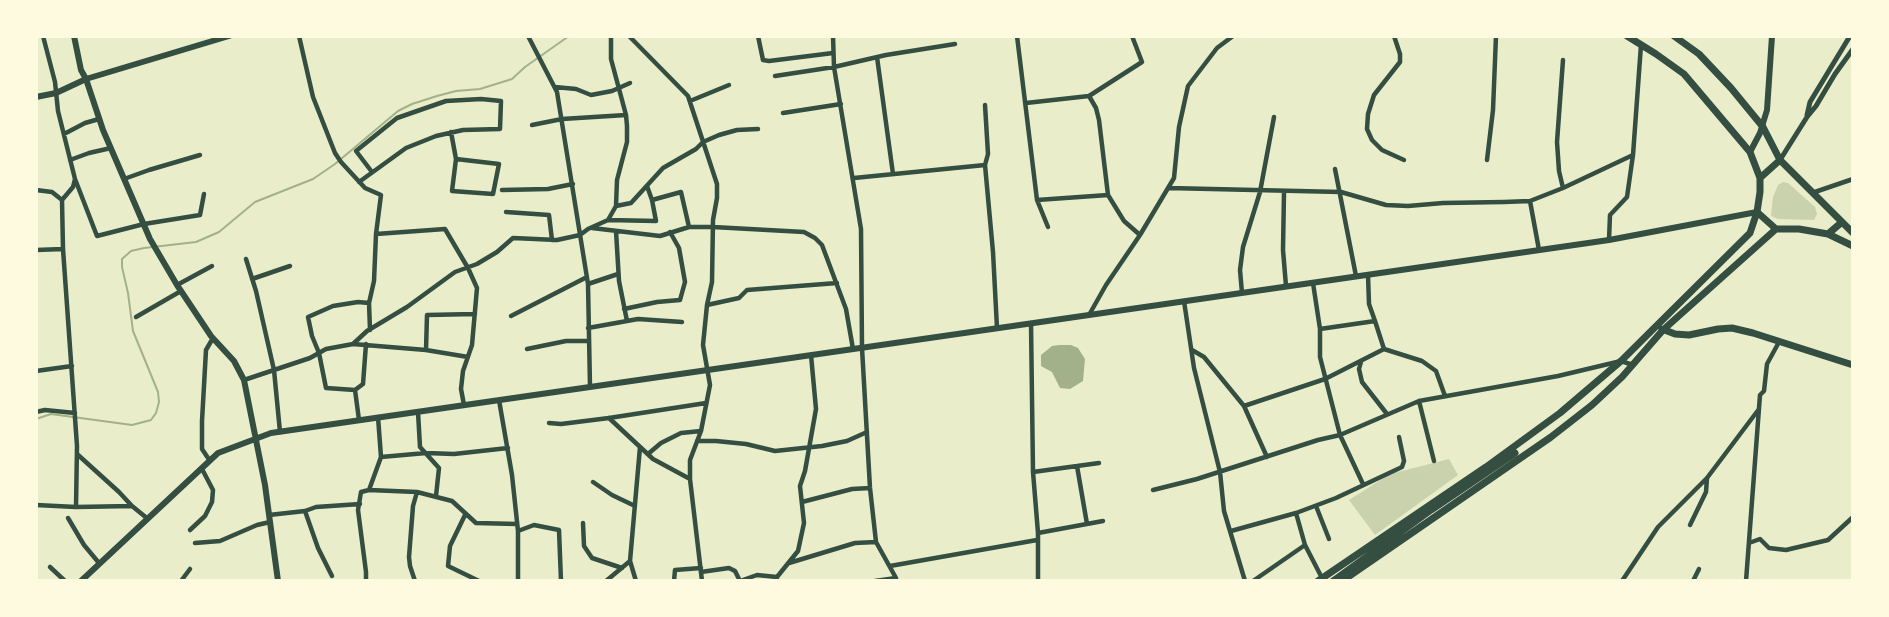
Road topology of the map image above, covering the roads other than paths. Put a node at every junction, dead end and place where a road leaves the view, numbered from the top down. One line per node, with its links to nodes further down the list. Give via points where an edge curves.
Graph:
1 (43, 36): 32 (street)
2 (74, 36): 27 (main road)
3 (229, 36): 27 (main road)
4 (299, 36): 69 (street, via 313,97 335,153)
5 (528, 36): 30 (street)
6 (611, 36): 31 (street, via 611,59)
7 (628, 36): 35 (street)
8 (758, 36): 22 (street, via 763,60)
9 (833, 36): 22 (street)
10 (1017, 36): 36 (street)
11 (1132, 36): 33 (street, via 1142,62)
12 (1394, 36): 57 (street, via 1400,62 1374,95 1367,129 1382,150)
13 (1497, 36): 58 (street)
14 (1627, 36): 20 (main road)
15 (1674, 36): 46 (main road, via 1699,54)
16 (1772, 36): 46 (main road, via 1767,110)
17 (1851, 36): 42 (street, via 1810,102)
18 (1231, 37): 73 (street, via 1217,48 1188,86 1174,178)
19 (956, 44): 23 (street)
20 (1641, 45): 52 (main road, via 1684,74); 54 (street)
21 (1853, 49): 42 (street)
22 (832, 53): 25 (street)
23 (877, 57): 25 (street); 63 (street)
24 (1563, 60): 72 (street, via 1557,142)
25 (834, 67): 26 (street); 37 (street)
26 (775, 76)
27 (86, 79): 32 (main road); 43 (main road)
28 (630, 83): 31 (street)
29 (729, 85): 35 (street)
30 (555, 87): 31 (street, via 591,95); 44 (street)
31 (619, 88): 40 (street)
32 (56, 93): 34 (main road); 49 (street)
33 (1089, 96): 36 (street); 81 (street, via 1099,120)
34 (36, 97)
35 (690, 101): 50 (street)
36 (1026, 103): 84 (street)
37 (841, 104): 39 (street); 64 (street)
38 (985, 105): 60 (street)
39 (783, 113)
40 (626, 115): 44 (street); 86 (street, via 627,142 616,180)
41 (1274, 117): 76 (street)
42 (1807, 117): 59 (street)
43 (99, 119): 49 (street); 51 (main road)
44 (562, 119): 45 (street); 70 (street)
45 (532, 125)
46 (1762, 127): 52 (main road); 59 (main road)
47 (758, 129): 50 (street, via 728,133)
48 (451, 132): 55 (street); 62 (street, via 406,148); 62 (street, via 500,129 501,101 446,101 398,118 356,151)
49 (64, 134): 56 (street)
50 (703, 142): 71 (street, via 663,168); 93 (street, via 717,184)
51 (111, 148): 56 (street); 67 (main road)
52 (1750, 152): 65 (main road)
53 (200, 155): 67 (street)
54 (1633, 155): 72 (street); 106 (street, via 1627,197 1610,215)
55 (456, 159): 55 (street, via 499,164 494,194 452,191)
56 (70, 160): 66 (street)
57 (1404, 160)
58 (1487, 160)
59 (1780, 160): 65 (main road); 79 (main road)
60 (986, 165): 63 (street); 140 (street)
61 (1335, 169): 78 (street)
62 (372, 172): 69 (street)
63 (892, 174): 64 (street)
64 (854, 178): 149 (street, via 861,229)
65 (1760, 178): 88 (main road)
66 (75, 179): 82 (street); 91 (street, via 97,236)
67 (124, 179): 91 (main road)
68 (1853, 179): 79 (street)
69 (359, 182): 101 (street, via 381,195)
70 (573, 184): 75 (street); 103 (street)
71 (647, 186): 83 (street); 86 (street, via 631,203)
72 (1563, 188): 85 (street)
73 (1168, 189): 76 (street); 104 (street)
74 (36, 190): 82 (street, via 52,192)
75 (502, 190)
76 (1260, 192): 77 (street); 125 (street, via 1243,247)
77 (1284, 192): 78 (street); 123 (street)
78 (1341, 192): 85 (street, via 1386,205); 117 (street)
79 (1812, 193): 90 (main road)
80 (204, 194): 91 (street, via 200,215)
81 (1108, 195): 84 (street); 104 (street, via 1124,221)
82 (62, 200): 108 (street)
83 (652, 200): 89 (street, via 656,221); 92 (street, via 681,192)
84 (1037, 200): 94 (street)
85 (1530, 201): 110 (street)
86 (616, 206): 89 (street)
87 (506, 212): 105 (street, via 549,215)
88 (1757, 212): 97 (main road); 106 (main road); 138 (main road, via 1750,232)
89 (608, 220): 95 (street)
90 (1842, 222): 96 (main road); 100 (main road); 102 (main road)
91 (144, 224): 124 (main road)
92 (689, 227): 93 (street); 99 (street)
93 (713, 227): 120 (street, via 804,232 822,245); 128 (street, via 712,282)
94 (1048, 227)
95 (591, 228): 98 (street); 103 (street)
96 (1853, 228)
97 (1776, 229): 102 (main road); 143 (main road)
98 (616, 231): 99 (street, via 660,236); 115 (street)
99 (670, 232): 129 (street, via 679,248 685,282 680,300)
100 (1853, 233)
101 (376, 234): 114 (street, via 445,229); 127 (street, via 375,281)
102 (1828, 234): 107 (main road)
103 (580, 235): 105 (street); 118 (street)
104 (1140, 235): 131 (street)
105 (552, 240): 114 (street, via 513,238 497,252)
106 (1609, 240): 110 (main road)
107 (1853, 246)
108 (63, 249): 109 (street); 162 (street)
109 (36, 250)
110 (1539, 250): 116 (main road)
111 (246, 259): 119 (street)
112 (212, 266): 124 (street)
113 (291, 266): 119 (street)
114 (468, 267): 130 (street, via 477,288); 142 (street)
115 (618, 274): 122 (street); 129 (street)
116 (1368, 275): 117 (main road); 135 (street, via 1369,304)
117 (1356, 276): 121 (main road)
118 (586, 277): 122 (street); 132 (street)
119 (252, 279): 163 (street)
120 (837, 283): 128 (street, via 747,290 738,298); 151 (street)
121 (1313, 283): 123 (main road); 141 (street)
122 (588, 284): 139 (street)
123 (1286, 286): 125 (main road)
124 (179, 288): 133 (street); 144 (main road)
125 (1242, 293): 126 (main road)
126 (1184, 301): 131 (main road); 154 (street)
127 (369, 303): 142 (street); 155 (street, via 333,306 308,317)
128 (707, 305): 164 (street, via 703,345)
129 (624, 309): 134 (street)
130 (475, 314): 153 (street, via 427,315); 157 (street)
131 (1089, 315): 137 (main road)
132 (511, 316)
133 (136, 317)
134 (627, 321): 136 (street); 139 (street)
135 (1375, 321): 141 (street); 152 (street)
136 (682, 322)
137 (1031, 322): 140 (main road); 206 (street)
138 (1656, 324): 143 (main road); 158 (main road)
139 (588, 328): 145 (street)
140 (997, 328): 149 (main road)
141 (1320, 329): 166 (street)
142 (370, 330): 147 (street)
143 (1663, 330): 146 (main road, via 1689,334 1732,328); 160 (main road)
144 (213, 338): 167 (main road, via 234,361); 201 (street, via 206,350 202,421 202,449)
145 (588, 340): 150 (street); 168 (street)
146 (1779, 342): 161 (main road); 176 (street, via 1767,364)
147 (353, 344): 148 (street); 155 (street)
148 (366, 344): 153 (street); 169 (street, via 363,384)
149 (862, 348): 151 (main road); 187 (street)
150 (527, 349)
151 (853, 349): 156 (main road)
152 (1384, 349): 159 (street); 170 (street, via 1422,361 1436,371)
153 (426, 350): 157 (street)
154 (1192, 350): 175 (street, via 1204,357); 207 (street)
155 (319, 353): 163 (street); 169 (street, via 326,388)
156 (811, 355): 164 (main road); 194 (street, via 816,409)
157 (468, 357): 174 (street, via 460,389)
158 (1620, 361): 160 (street); 170 (street); 258 (main road, via 1560,413)
159 (1361, 362): 166 (street); 179 (street, via 1362,382)
160 (1633, 365): 278 (main road, via 1592,405 1551,437)
161 (1853, 365)
162 (72, 366): 165 (street); 180 (street)
163 (274, 370): 167 (street); 186 (street)
164 (708, 370): 168 (main road); 173 (street)
165 (36, 371)
166 (1325, 379): 175 (street); 188 (street)
167 (244, 381): 190 (main road)
168 (590, 387): 171 (main road)
169 (355, 390): 183 (street)
170 (1445, 396): 172 (street)
171 (499, 400): 174 (main road); 192 (street)
172 (1419, 401): 179 (street); 202 (street)
173 (706, 404): 182 (street); 185 (street)
174 (464, 405): 178 (main road)
175 (1244, 406): 200 (street)
176 (1759, 409): 208 (street); 244 (street)
177 (36, 412): 180 (street, via 45,410)
178 (418, 412): 181 (main road); 195 (street, via 420,447)
179 (1387, 414): 188 (street)
180 (75, 417): 197 (street)
181 (378, 417): 183 (main road); 199 (street)
182 (609, 418): 184 (street); 193 (street)
183 (359, 420): 186 (main road)
184 (549, 423)
185 (700, 431): 191 (street); 198 (street, via 681,433)
186 (280, 432): 190 (main road)
187 (867, 432): 194 (street, via 847,441); 212 (street)
188 (1340, 435): 200 (street); 211 (street)
189 (1399, 437): 211 (street, via 1402,467)
190 (256, 438): 201 (main road, via 218,453); 229 (main road)
191 (697, 441): 194 (street, via 746,444 775,451); 209 (street, via 690,460)
192 (508, 447): 195 (street, via 454,454); 233 (street)
193 (640, 447): 198 (street); 221 (street)
194 (810, 447): 217 (street, via 800,486)
195 (426, 453): 199 (street); 216 (street, via 439,468)
196 (1515, 453): 277 (main road)
197 (77, 454): 220 (street); 223 (street)
198 (648, 454): 209 (street)
199 (381, 457): 213 (street)
200 (1267, 457): 207 (street)
201 (210, 461): 205 (main road)
202 (1434, 461)
203 (1099, 463): 204 (street)
204 (1077, 466): 206 (street); 234 (street)
205 (202, 469): 230 (main road); 236 (street, via 213,490 212,502 205,516)
206 (1033, 472): 239 (street)
207 (1220, 472): 214 (street); 238 (street, via 1224,511)
208 (1707, 478): 235 (street, via 1706,492); 279 (street, via 1658,526)
209 (690, 479): 254 (street)
210 (593, 482): 221 (street)
211 (1363, 484): 222 (street)
212 (870, 488): 217 (street); 242 (street)
213 (369, 490): 215 (street); 218 (street, via 361,492)
214 (1153, 490)
215 (417, 492): 216 (street); 264 (street, via 409,557)
216 (436, 496): 226 (street, via 452,501)
217 (802, 502): 248 (street, via 804,523 798,551)
218 (360, 504): 224 (street); 263 (street)
219 (36, 505): 223 (street)
220 (132, 506): 223 (street); 230 (street)
221 (635, 506): 246 (street)
222 (1316, 506): 225 (street); 240 (street)
223 (76, 507)
224 (305, 511): 229 (street); 255 (street)
225 (1296, 513): 238 (street); 245 (street)
226 (465, 515): 233 (street, via 476,523); 265 (street, via 450,546 448,566)
227 (1853, 517): 244 (street, via 1828,540 1786,550 1769,548 1760,539)
228 (68, 518): 247 (street)
229 (269, 518): 243 (street, via 220,540); 262 (main road)
230 (148, 519): 247 (main road)
231 (1102, 521): 234 (street)
232 (583, 523): 251 (street, via 585,546 592,558)
233 (517, 524): 237 (street)
234 (1087, 524): 239 (street)
235 (1690, 525)
236 (190, 530)
237 (518, 531): 266 (street); 267 (street, via 534,525 559,530)
238 (1231, 531): 275 (street)
239 (1038, 533): 241 (street)
240 (1329, 539)
241 (1037, 540): 249 (street); 274 (street)
242 (876, 542): 248 (street, via 855,543); 249 (street)
243 (195, 543)
244 (1749, 543): 281 (street)
245 (1305, 545): 258 (street); 276 (street)
246 (630, 561): 251 (street); 269 (street)
247 (99, 563): 260 (main road)
248 (789, 564): 256 (street)
249 (890, 566): 257 (street)
250 (50, 567): 259 (street)
251 (622, 568): 268 (street)
252 (190, 569): 261 (street)
253 (1700, 569): 280 (street)
254 (701, 570): 270 (street, via 675,570); 271 (street); 272 (street, via 729,568)
255 (332, 576)
256 (777, 579): 272 (street, via 757,575)
257 (896, 579): 273 (street)
258 (1320, 580)
259 (65, 581)
260 (81, 581)
261 (181, 581)
262 (278, 581)
263 (366, 581)
264 (415, 581)
265 (477, 581)
266 (518, 581)
267 (561, 581)
268 (606, 581)
269 (636, 581)
270 (674, 581)
271 (702, 581)
272 (740, 581)
273 (875, 581)
274 (1038, 581)
275 (1245, 581)
276 (1252, 581)
277 (1332, 581)
278 (1342, 581)
279 (1622, 581)
280 (1693, 581)
281 (1746, 581)

